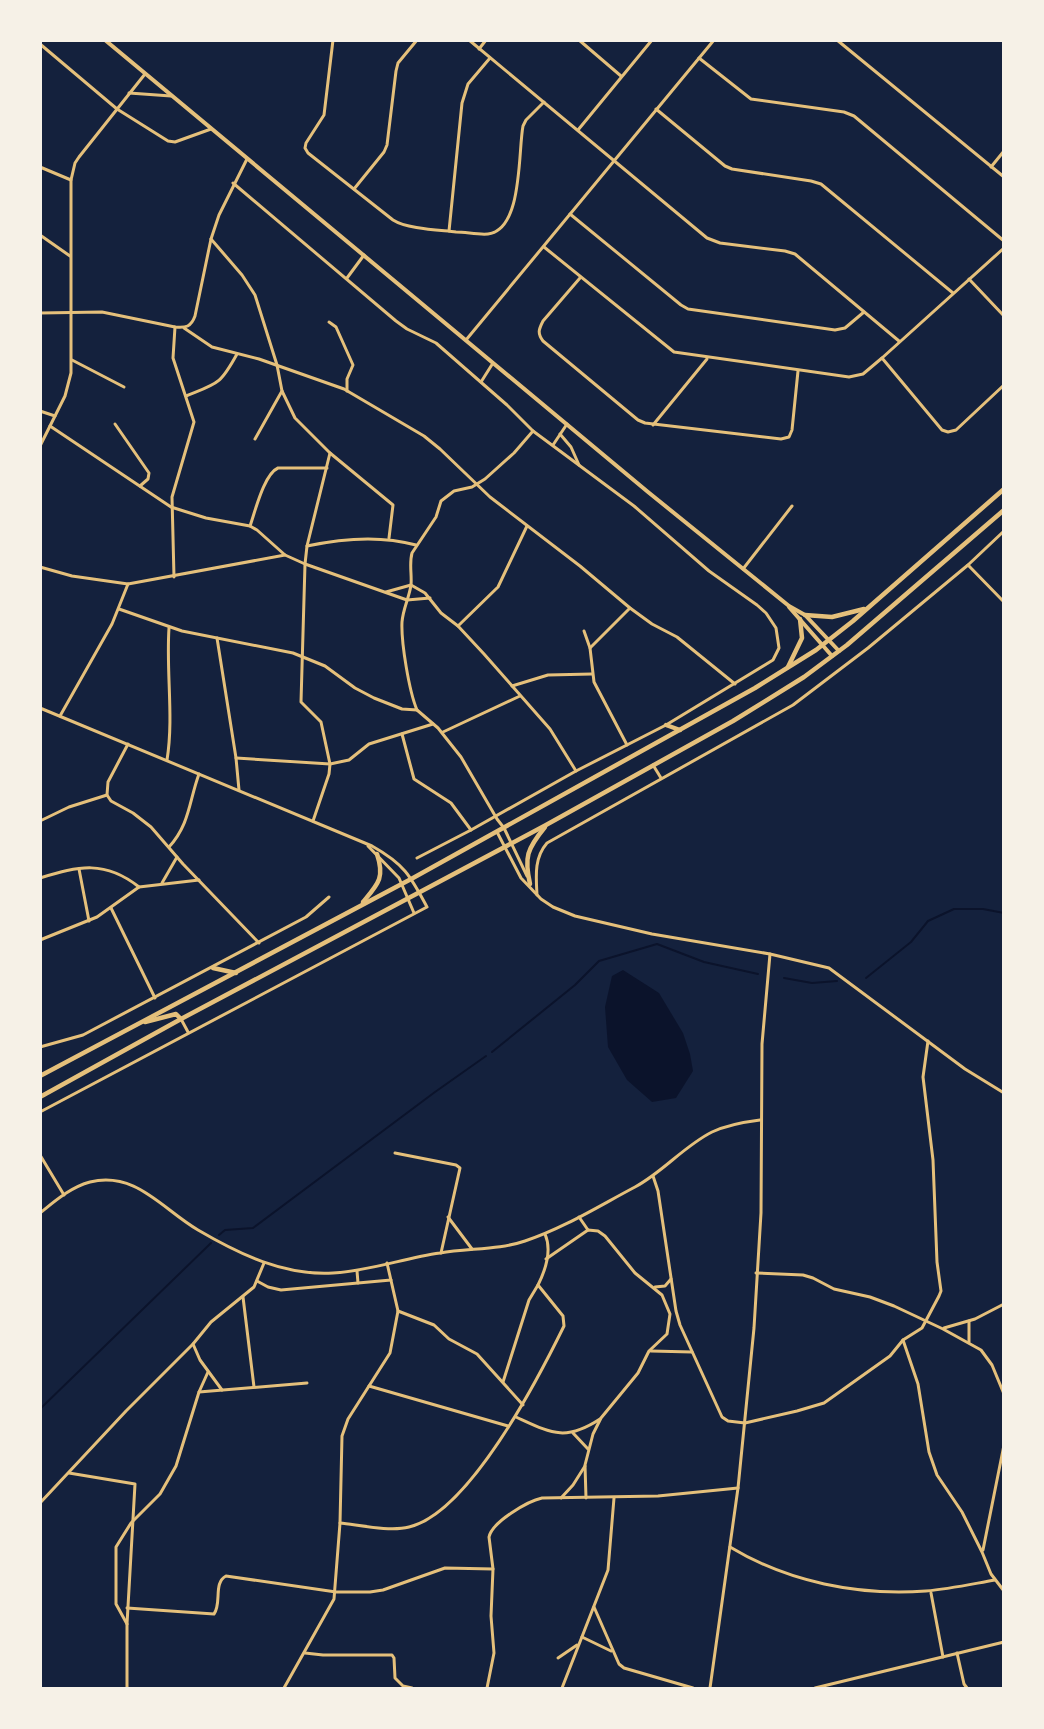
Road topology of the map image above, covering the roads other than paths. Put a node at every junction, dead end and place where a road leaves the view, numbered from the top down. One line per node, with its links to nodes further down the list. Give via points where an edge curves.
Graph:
1 (105, 40): 14 (main road)
2 (333, 40): 31 (street, via 324,115 305,148)
3 (417, 40): 31 (street, via 398,63 387,145)
4 (469, 40): 11 (street)
5 (486, 40): 11 (street)
6 (579, 40): 15 (street)
7 (652, 40): 15 (street)
8 (714, 40): 13 (street)
9 (837, 40): 26 (street)
10 (40, 44): 19 (street)
11 (479, 49): 12 (street)
12 (490, 58): 18 (street); 33 (street, via 468,84 462,103)
13 (699, 58): 20 (street); 36 (street, via 751,99 854,116)
14 (145, 74): 16 (street); 17 (main road)
15 (621, 77): 22 (street)
16 (129, 93): 17 (street); 19 (street)
17 (171, 96): 21 (main road)
18 (544, 102): 22 (street); 33 (street, via 523,126 515,201 507,220 490,234)
19 (117, 109): 21 (street, via 171,142); 29 (street, via 75,163)
20 (656, 109): 25 (street); 44 (street, via 725,166 821,184)
21 (211, 129): 24 (main road)
22 (578, 130): 25 (street)
23 (1004, 151): 26 (street)
24 (248, 159): 30 (street); 39 (main road)
25 (615, 162): 32 (street); 46 (street, via 707,238 795,255)
26 (991, 166): 28 (street)
27 (40, 167): 29 (street)
28 (1004, 177)
29 (71, 180): 40 (street)
30 (233, 183): 35 (street); 41 (street)
31 (354, 189): 33 (street, via 398,223)
32 (570, 214): 37 (street); 46 (street, via 688,309 835,330 845,328)
33 (450, 231)
34 (40, 235): 40 (street)
35 (211, 239): 51 (street, via 195,316); 59 (street, via 255,295)
36 (1004, 241)
37 (544, 247): 42 (street); 52 (street)
38 (1004, 248): 43 (street)
39 (364, 255): 41 (street); 52 (main road)
40 (70, 256): 45 (street)
41 (347, 278): 61 (street, via 407,329 436,343)
42 (580, 278): 55 (street, via 668,349); 71 (street, via 543,321 539,335 638,420)
43 (969, 279): 44 (street); 48 (street)
44 (953, 293): 53 (street)
45 (72, 311): 47 (street); 50 (street, via 114,313); 57 (street)
46 (864, 312): 53 (street)
47 (40, 314)
48 (1004, 316)
49 (329, 322): 65 (street, via 336,327 353,365)
50 (175, 327): 51 (street); 66 (street, via 173,358)
51 (184, 328): 54 (street, via 212,347)
52 (466, 340): 58 (main road)
53 (899, 342): 56 (street)
54 (237, 353): 59 (street); 66 (street, via 216,384)
55 (708, 358): 60 (street); 71 (street)
56 (882, 358): 60 (street, via 855,376); 62 (street, via 942,430 948,432 956,430)
57 (72, 360): 63 (street); 68 (street, via 69,385)
58 (493, 362): 61 (street); 70 (main road)
59 (277, 365): 64 (street); 65 (street)
60 (798, 371): 71 (street, via 789,437)
61 (481, 382): 73 (street)
62 (1004, 386)
63 (124, 387)
64 (282, 391): 75 (street); 78 (street, via 295,418)
65 (347, 391): 81 (street, via 433,442)
66 (186, 396): 85 (street, via 194,422)
67 (40, 411): 68 (street)
68 (55, 416): 72 (street)
69 (115, 423): 82 (street, via 149,473)
70 (567, 424): 74 (street); 97 (main road)
71 (653, 425)
72 (50, 426): 77 (street); 82 (street)
73 (533, 431): 76 (street); 81 (street)
74 (560, 434): 76 (street); 79 (street)
75 (255, 439)
76 (553, 445): 79 (street)
77 (40, 446)
78 (330, 453): 80 (street); 90 (street, via 390,501 393,511)
79 (580, 466): 123 (street, via 757,605 773,622 779,640 777,654)
80 (327, 468): 87 (street, via 273,470); 92 (street)
81 (476, 485): 88 (street); 91 (street, via 454,491 441,501 436,517)
82 (140, 486): 85 (street)
83 (1004, 489): 106 (main road)
84 (792, 506): 97 (street)
85 (171, 507): 87 (street); 98 (street)
86 (1004, 510): 118 (main road)
87 (250, 526): 93 (street)
88 (527, 526): 107 (street); 111 (street, via 498,587)
89 (1004, 531): 95 (street)
90 (389, 538): 91 (street); 92 (street)
91 (416, 545): 100 (street, via 410,559)
92 (307, 546): 94 (street)
93 (285, 555): 94 (street); 98 (street)
94 (305, 564): 101 (street); 120 (street)
95 (968, 565): 104 (street); 142 (street, via 793,705)
96 (40, 567): 99 (street)
97 (743, 569): 105 (main road)
98 (174, 577): 99 (street)
99 (128, 584): 108 (street)
100 (411, 585): 101 (street); 102 (street); 103 (street)
101 (386, 592): 103 (street)
102 (429, 598): 103 (street); 111 (street)
103 (407, 600): 127 (street, via 402,629)
104 (1004, 602)
105 (789, 606): 109 (main road); 110 (main road)
106 (867, 607): 109 (main road, via 832,618); 115 (main road)
107 (630, 608): 117 (street); 123 (street, via 677,637)
108 (119, 609): 112 (street); 128 (street)
109 (805, 615): 115 (main road)
110 (800, 619): 116 (main road); 121 (main road, via 802,639)
111 (458, 626): 124 (street)
112 (169, 627): 114 (street); 137 (street, via 171,735)
113 (584, 631): 117 (street)
114 (217, 638): 120 (street); 136 (street)
115 (830, 639): 116 (main road); 118 (main road)
116 (823, 645): 119 (main road); 121 (main road)
117 (590, 648): 122 (street)
118 (839, 651): 119 (main road)
119 (832, 656): 139 (main road, via 734,721)
120 (304, 657): 127 (street, via 374,698 402,709); 138 (street, via 301,702 321,722)
121 (787, 669): 131 (main road)
122 (592, 674): 124 (street, via 548,675); 135 (street)
123 (735, 684): 130 (street)
124 (512, 686): 125 (street)
125 (520, 696): 132 (street); 140 (street, via 550,729)
126 (40, 708): 128 (street)
127 (417, 710): 129 (street)
128 (60, 716): 134 (street)
129 (433, 724): 132 (street); 133 (street)
130 (666, 725): 131 (main road); 135 (street)
131 (680, 730): 149 (main road)
132 (442, 732): 145 (street, via 467,765)
133 (402, 734): 138 (street, via 369,744 349,760); 150 (street, via 414,779 451,803)
134 (129, 744): 137 (street); 144 (street, via 108,782)
135 (627, 745): 140 (street)
136 (236, 758): 138 (street); 143 (street)
137 (167, 760): 141 (street)
138 (330, 764): 147 (street)
139 (653, 765): 142 (street); 148 (main road)
140 (576, 771): 145 (street)
141 (199, 774): 143 (street); 154 (street, via 187,821)
142 (661, 778): 169 (street, via 547,843 537,862)
143 (238, 790): 147 (street)
144 (107, 795): 146 (street); 154 (street, via 144,820)
145 (496, 817): 149 (street); 150 (street); 151 (street)
146 (40, 821)
147 (313, 821): 153 (street)
148 (546, 825): 152 (main road); 165 (main road, via 528,852)
149 (504, 828): 151 (main road); 152 (street)
150 (471, 830): 158 (street)
151 (497, 831): 155 (street); 161 (main road)
152 (511, 843): 155 (main road); 165 (street)
153 (367, 844): 156 (street); 161 (street, via 398,863)
154 (169, 846): 157 (street)
155 (503, 848): 167 (street); 168 (main road)
156 (377, 854): 164 (street); 172 (main road, via 381,876)
157 (177, 857): 162 (street); 163 (street)
158 (417, 858)
159 (79, 869): 160 (street); 166 (street, via 117,872); 175 (street)
160 (40, 878)
161 (413, 878): 164 (main road); 168 (street)
162 (199, 880): 163 (street); 177 (street)
163 (162, 884): 166 (street)
164 (402, 884): 171 (street); 172 (main road)
165 (530, 884): 167 (street)
166 (139, 886): 173 (street)
167 (533, 891): 169 (street)
168 (420, 892): 171 (main road); 174 (street, via 427,907)
169 (537, 895): 178 (street, via 553,907 575,915 652,934)
170 (329, 897): 177 (street, via 306,917)
171 (408, 899): 174 (street); 182 (main road)
172 (362, 904): 180 (main road)
173 (111, 907): 175 (street); 181 (street)
174 (414, 913): 184 (street)
175 (89, 921): 176 (street)
176 (40, 940)
177 (259, 943): 179 (street)
178 (770, 954): 185 (street, via 829,968); 191 (street)
179 (213, 968): 180 (main road); 181 (street)
180 (236, 973): 183 (main road)
181 (155, 998): 186 (street, via 83,1035)
182 (181, 1019): 183 (main road, via 176,1014); 184 (street); 189 (main road)
183 (142, 1022): 187 (main road)
184 (188, 1032): 190 (street)
185 (928, 1041): 188 (street); 219 (street, via 923,1077 933,1160 936,1262 941,1291)
186 (40, 1047)
187 (42, 1075)
188 (1004, 1093)
189 (40, 1097)
190 (40, 1112)
191 (760, 1120): 194 (street, via 713,1132); 207 (street, via 761,1213)
192 (395, 1153): 198 (street, via 460,1168)
193 (40, 1155): 195 (street)
194 (653, 1176): 197 (street); 208 (street)
195 (64, 1195): 196 (street); 204 (street, via 89,1182 130,1184 195,1228)
196 (40, 1213)
197 (579, 1216): 199 (street); 200 (street)
198 (448, 1217): 201 (street); 202 (street)
199 (588, 1230): 203 (street); 213 (street, via 605,1236 635,1273)
200 (544, 1234): 201 (street, via 518,1244); 203 (street, via 548,1242)
201 (472, 1249): 202 (street)
202 (441, 1253): 205 (street)
203 (546, 1258): 212 (street)
204 (264, 1263): 206 (street, via 310,1273); 210 (street)
205 (387, 1263): 206 (street); 209 (street)
206 (357, 1271): 211 (street)
207 (756, 1273): 219 (street, via 803,1275 834,1289 878,1300); 238 (street)
208 (671, 1276): 213 (street, via 665,1286); 217 (street)
209 (391, 1280): 211 (street); 216 (street)
210 (257, 1281): 211 (street, via 280,1290); 214 (street)
211 (358, 1283)
212 (538, 1286): 228 (street); 235 (street, via 565,1321)
213 (653, 1287): 218 (street, via 666,1302)
214 (243, 1297): 224 (street, via 217,1317); 231 (street)
215 (1004, 1304): 220 (street)
216 (398, 1311): 228 (street, via 434,1325 449,1339 477,1354); 230 (street, via 390,1353)
217 (676, 1311): 218 (street); 226 (street)
218 (670, 1314): 225 (street, via 667,1334)
219 (925, 1321): 221 (street); 222 (street, via 922,1328)
220 (969, 1321): 221 (street); 223 (street)
221 (943, 1329): 223 (street)
222 (903, 1340): 238 (street, via 890,1356 824,1403); 253 (street, via 918,1384 933,1465)
223 (969, 1342): 234 (street, via 988,1358)
224 (193, 1344): 227 (street); 244 (street)
225 (649, 1351): 226 (street); 237 (street, via 638,1373)
226 (692, 1352): 238 (street, via 722,1417)
227 (208, 1372): 232 (street); 233 (street)
228 (503, 1382): 235 (street)
229 (308, 1383): 231 (street)
230 (369, 1386): 239 (street); 251 (street, via 342,1436)
231 (254, 1388): 232 (street)
232 (222, 1390): 233 (street)
233 (199, 1392): 250 (street, via 176,1466 160,1494)
234 (1004, 1394)
235 (523, 1405): 236 (street)
236 (516, 1417): 239 (street); 240 (street, via 544,1430)
237 (601, 1418): 240 (street); 242 (street)
238 (745, 1423): 245 (street)
239 (508, 1426): 251 (street, via 463,1488 421,1522 403,1528)
240 (573, 1433): 242 (street)
241 (1004, 1445): 253 (street)
242 (588, 1449): 243 (street)
243 (585, 1465): 246 (street); 247 (street)
244 (68, 1473): 249 (street); 250 (street, via 134,1484)
245 (738, 1488): 248 (street); 252 (street)
246 (561, 1498): 247 (street); 254 (street, via 532,1501 493,1528 489,1537)
247 (586, 1498): 248 (street)
248 (614, 1498): 259 (street, via 609,1564)
249 (40, 1503)
250 (131, 1523): 260 (street); 261 (street, via 116,1551 116,1604)
251 (339, 1523): 257 (street)
252 (730, 1547): 255 (street, via 765,1566 818,1584 864,1590 924,1591); 276 (street)
253 (982, 1552): 255 (street)
254 (493, 1569): 257 (street, via 445,1568 383,1590); 273 (street, via 494,1653)
255 (995, 1580): 256 (street)
256 (1004, 1591)
257 (336, 1592): 260 (street, via 226,1576 219,1582 214,1614); 266 (street)
258 (931, 1593): 268 (street)
259 (594, 1606): 262 (street); 265 (street)
260 (127, 1608): 261 (street)
261 (127, 1624): 270 (street)
262 (582, 1636): 264 (street); 265 (street)
263 (1004, 1642): 267 (street)
264 (579, 1644): 269 (street); 274 (street)
265 (613, 1652): 275 (street, via 624,1668)
266 (305, 1653): 271 (street); 272 (street, via 392,1655 394,1676)
267 (957, 1653): 268 (street); 278 (street)
268 (943, 1657): 277 (street)
269 (558, 1658)
270 (127, 1689)
271 (284, 1689)
272 (411, 1689)
273 (487, 1689)
274 (562, 1689)
275 (693, 1689)
276 (710, 1689)
277 (815, 1689)
278 (967, 1689)

